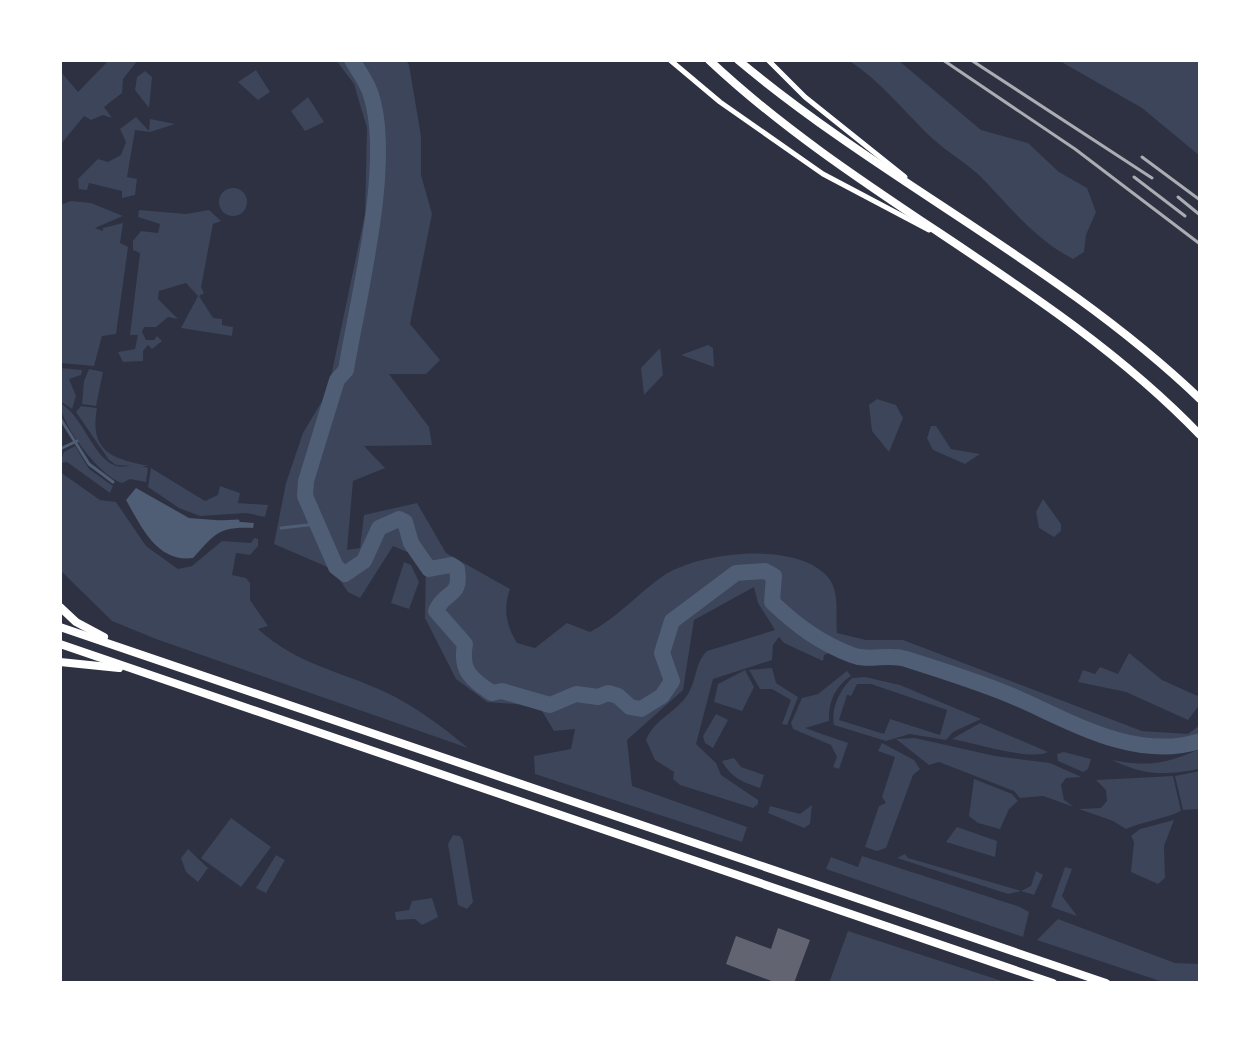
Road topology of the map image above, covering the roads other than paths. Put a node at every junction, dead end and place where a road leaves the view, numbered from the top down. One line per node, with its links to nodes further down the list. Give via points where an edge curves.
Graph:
1 (670, 60): 6 (street, via 823,174)
2 (709, 60): 6 (main road, via 768,110)
3 (738, 60): 5 (main road, via 849,146)
4 (768, 60): 5 (street, via 805,97)
5 (950, 212): 7 (main road, via 1097,312)
6 (936, 233): 8 (main road, via 1082,332)
7 (1200, 399)
8 (1200, 435)
9 (60, 607): 12 (main road, via 76,622)
10 (60, 627): 12 (main road)
11 (60, 644): 14 (main road)
12 (137, 653): 16 (main road)
13 (60, 662): 14 (main road)
14 (136, 669): 15 (main road)
15 (1053, 983)
16 (1106, 983)

